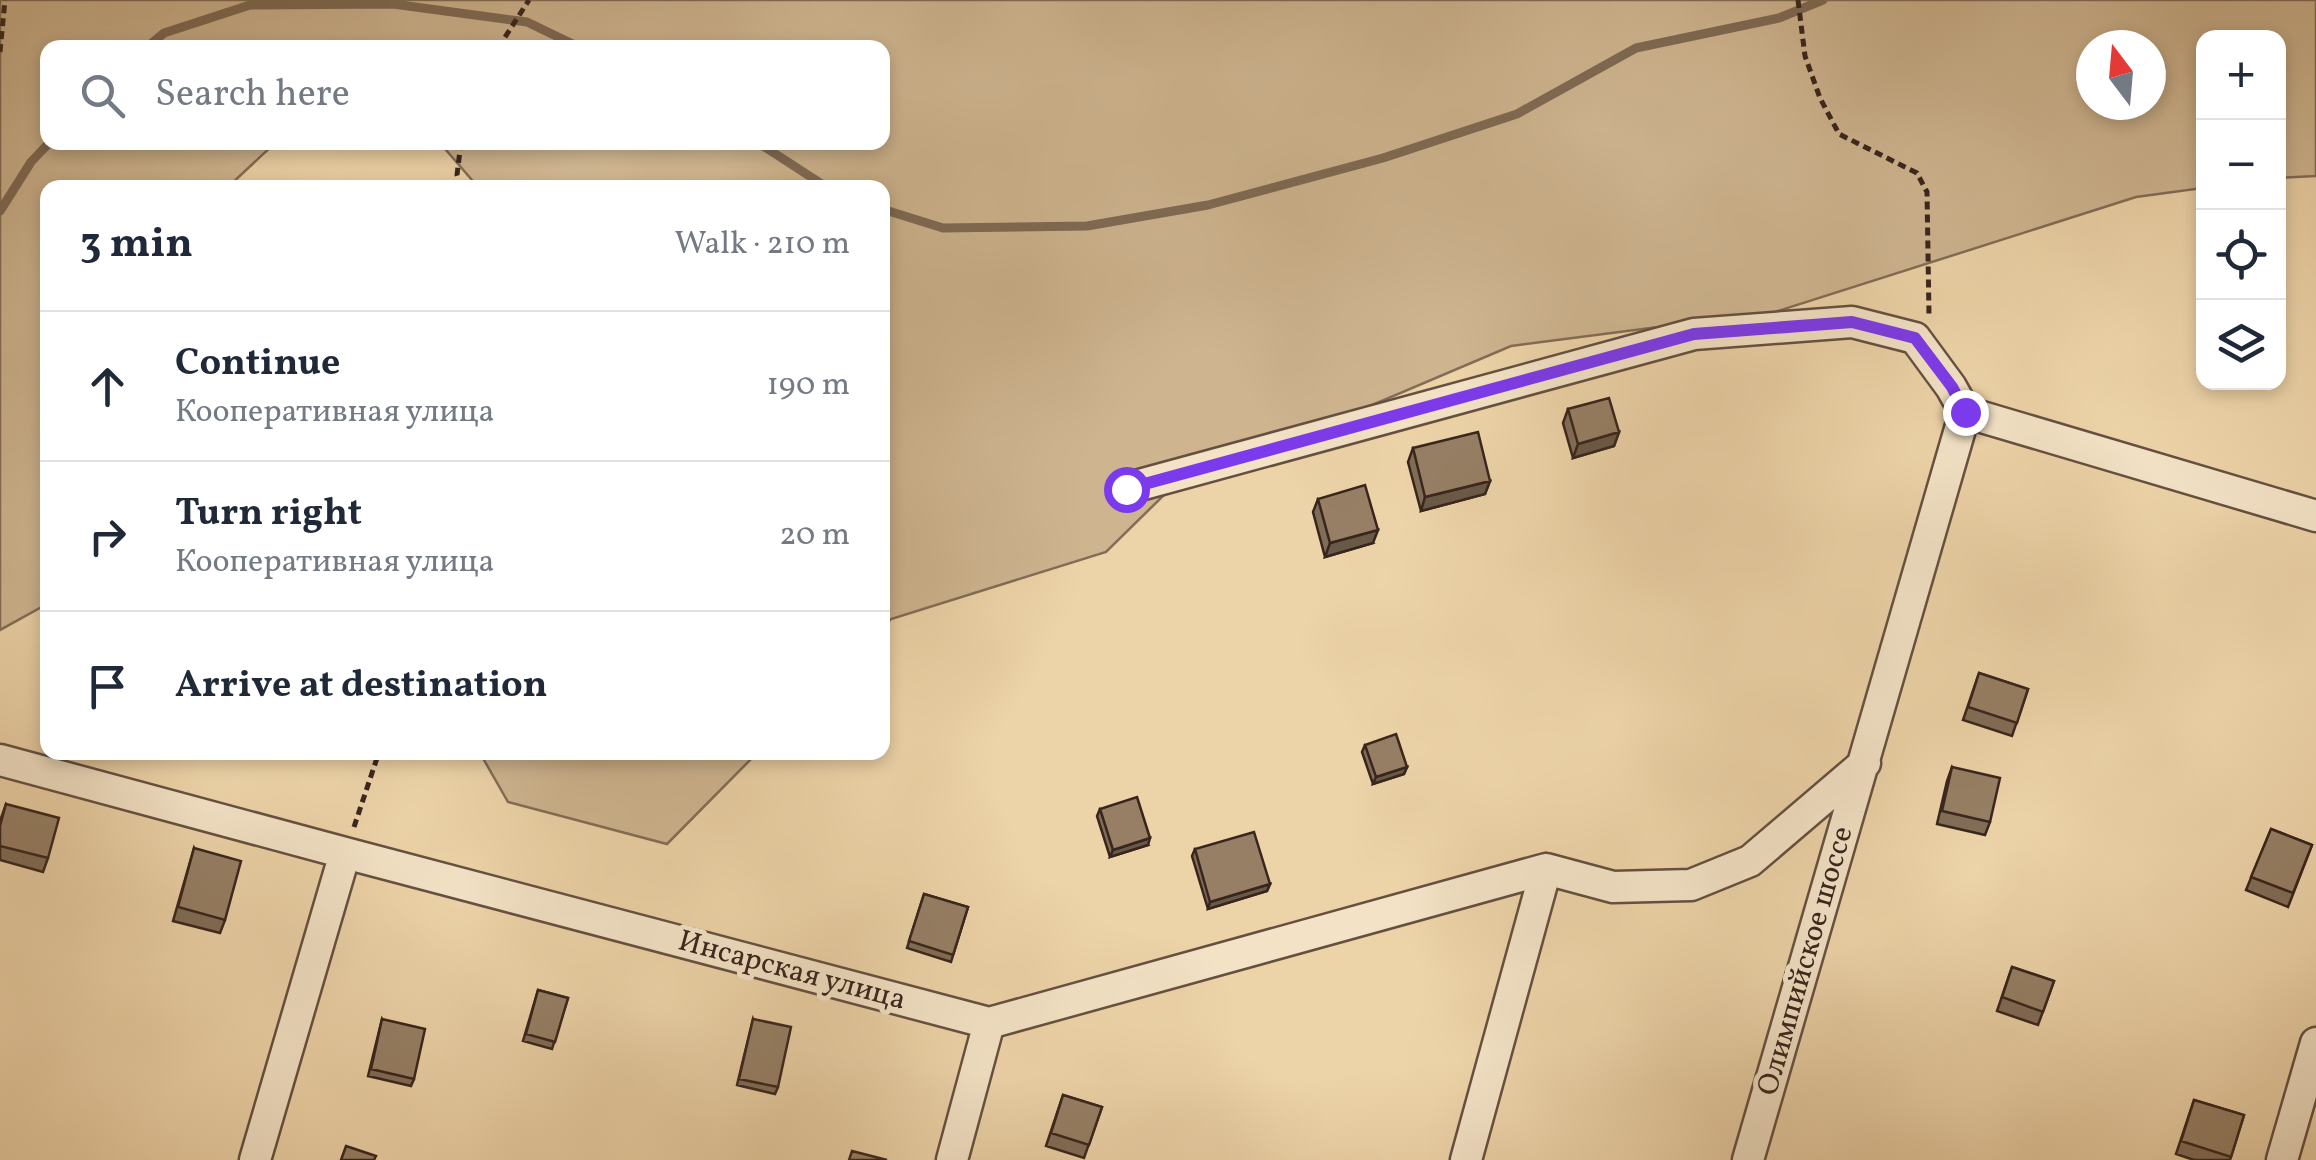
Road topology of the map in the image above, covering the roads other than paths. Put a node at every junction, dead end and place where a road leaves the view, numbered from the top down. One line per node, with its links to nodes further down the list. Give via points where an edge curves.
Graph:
1 (1965, 412): 2 (street, via 1915,338 1852,322 1694,334); 3 (street); 5 (street, Олимпийское шоссе)
2 (1126, 489)
3 (2316, 516)
4 (0, 760): 6 (street, Инсарская улица)
5 (1864, 762): 7 (street, via 1750,861 1691,885 1613,887); 13 (street, Олимпийское шоссе)
6 (345, 853): 8 (street, Инсарская улица); 10 (street)
7 (1546, 869): 8 (street); 12 (street)
8 (989, 1023): 11 (street)
9 (2316, 1043): 14 (street)
10 (256, 1160)
11 (952, 1160)
12 (1466, 1160)
13 (1748, 1160)
14 (2282, 1160)

